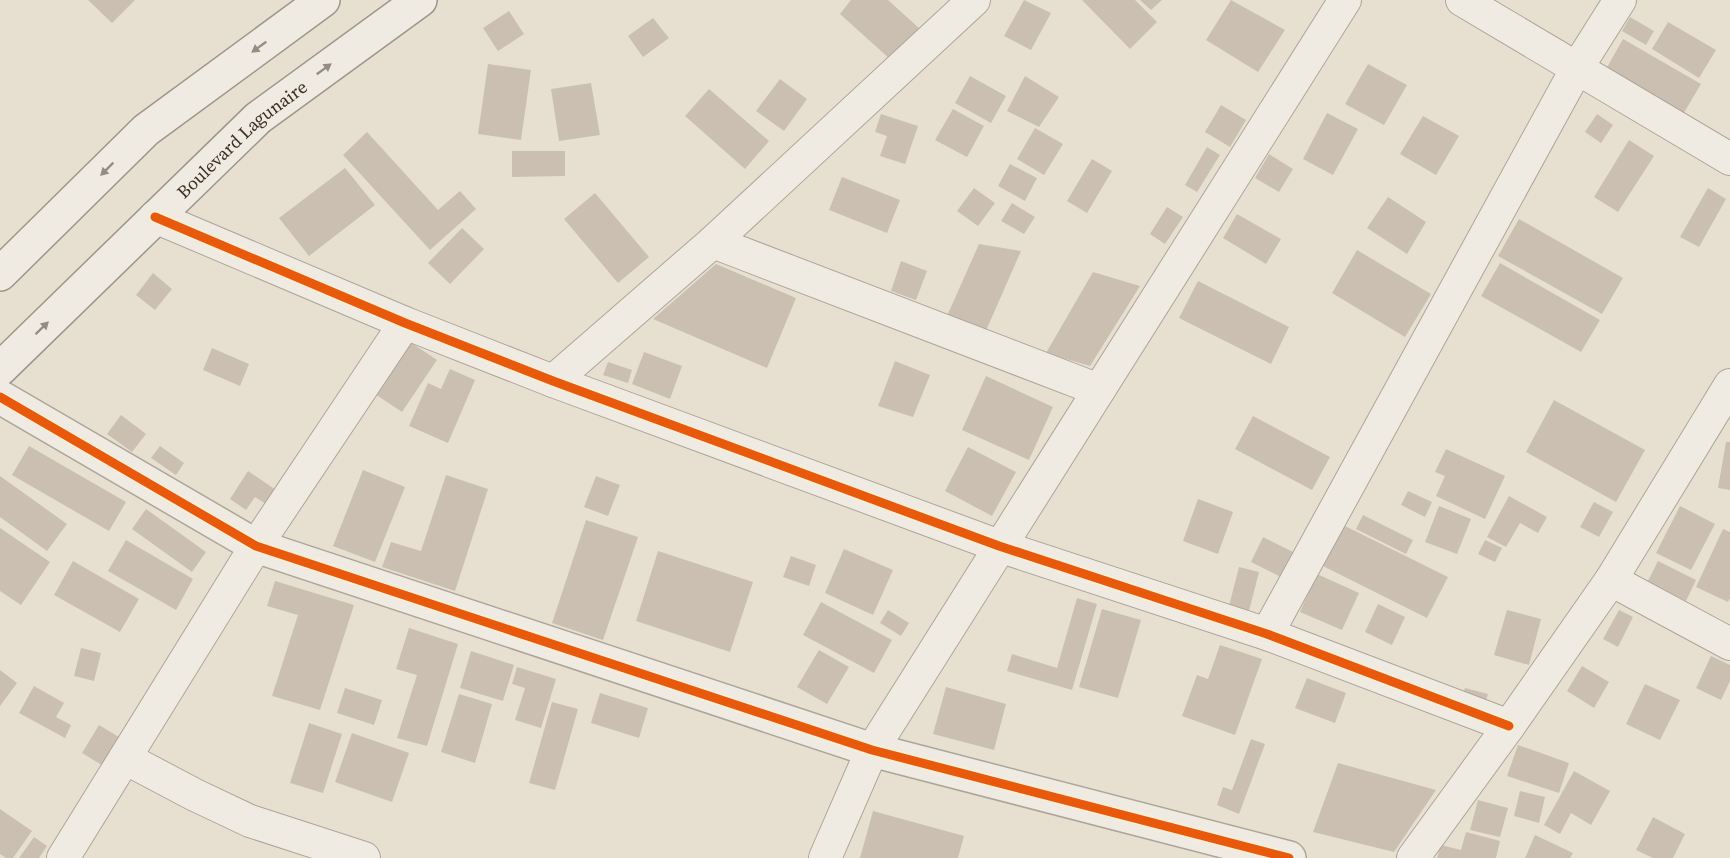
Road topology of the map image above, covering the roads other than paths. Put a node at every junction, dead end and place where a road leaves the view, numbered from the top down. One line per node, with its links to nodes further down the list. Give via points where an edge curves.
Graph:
1 (323, 0): 11 (street, one-way to 11, via 146,130)
2 (420, 0): 9 (street, Boulevard Lagunaire, one-way to 2, via 258,118)
3 (974, 0): 10 (street)
4 (1345, 0): 15 (street)
5 (1462, 0): 7 (street)
6 (1620, 0): 7 (street)
7 (1577, 68): 8 (street); 21 (street)
8 (1730, 159)
9 (155, 217): 12 (street); 13 (street, Boulevard Lagunaire, one-way to 9)
10 (713, 242): 14 (street); 15 (street)
11 (0, 274)
12 (405, 323): 14 (street); 18 (street)
13 (0, 369)
14 (553, 381): 19 (street)
15 (1099, 390): 19 (street)
16 (0, 397): 18 (street)
17 (1726, 400): 20 (street)
18 (256, 546): 24 (street); 25 (street)
19 (999, 546): 21 (street); 24 (street)
20 (1611, 580): 22 (street); 23 (street)
21 (1267, 634): 23 (street)
22 (1730, 644)
23 (1509, 726): 30 (street)
24 (872, 750): 28 (street); 29 (street)
25 (125, 758): 26 (street); 27 (street, via 250,820)
26 (63, 858)
27 (364, 858)
28 (825, 858)
29 (1289, 858)
30 (1413, 858)

